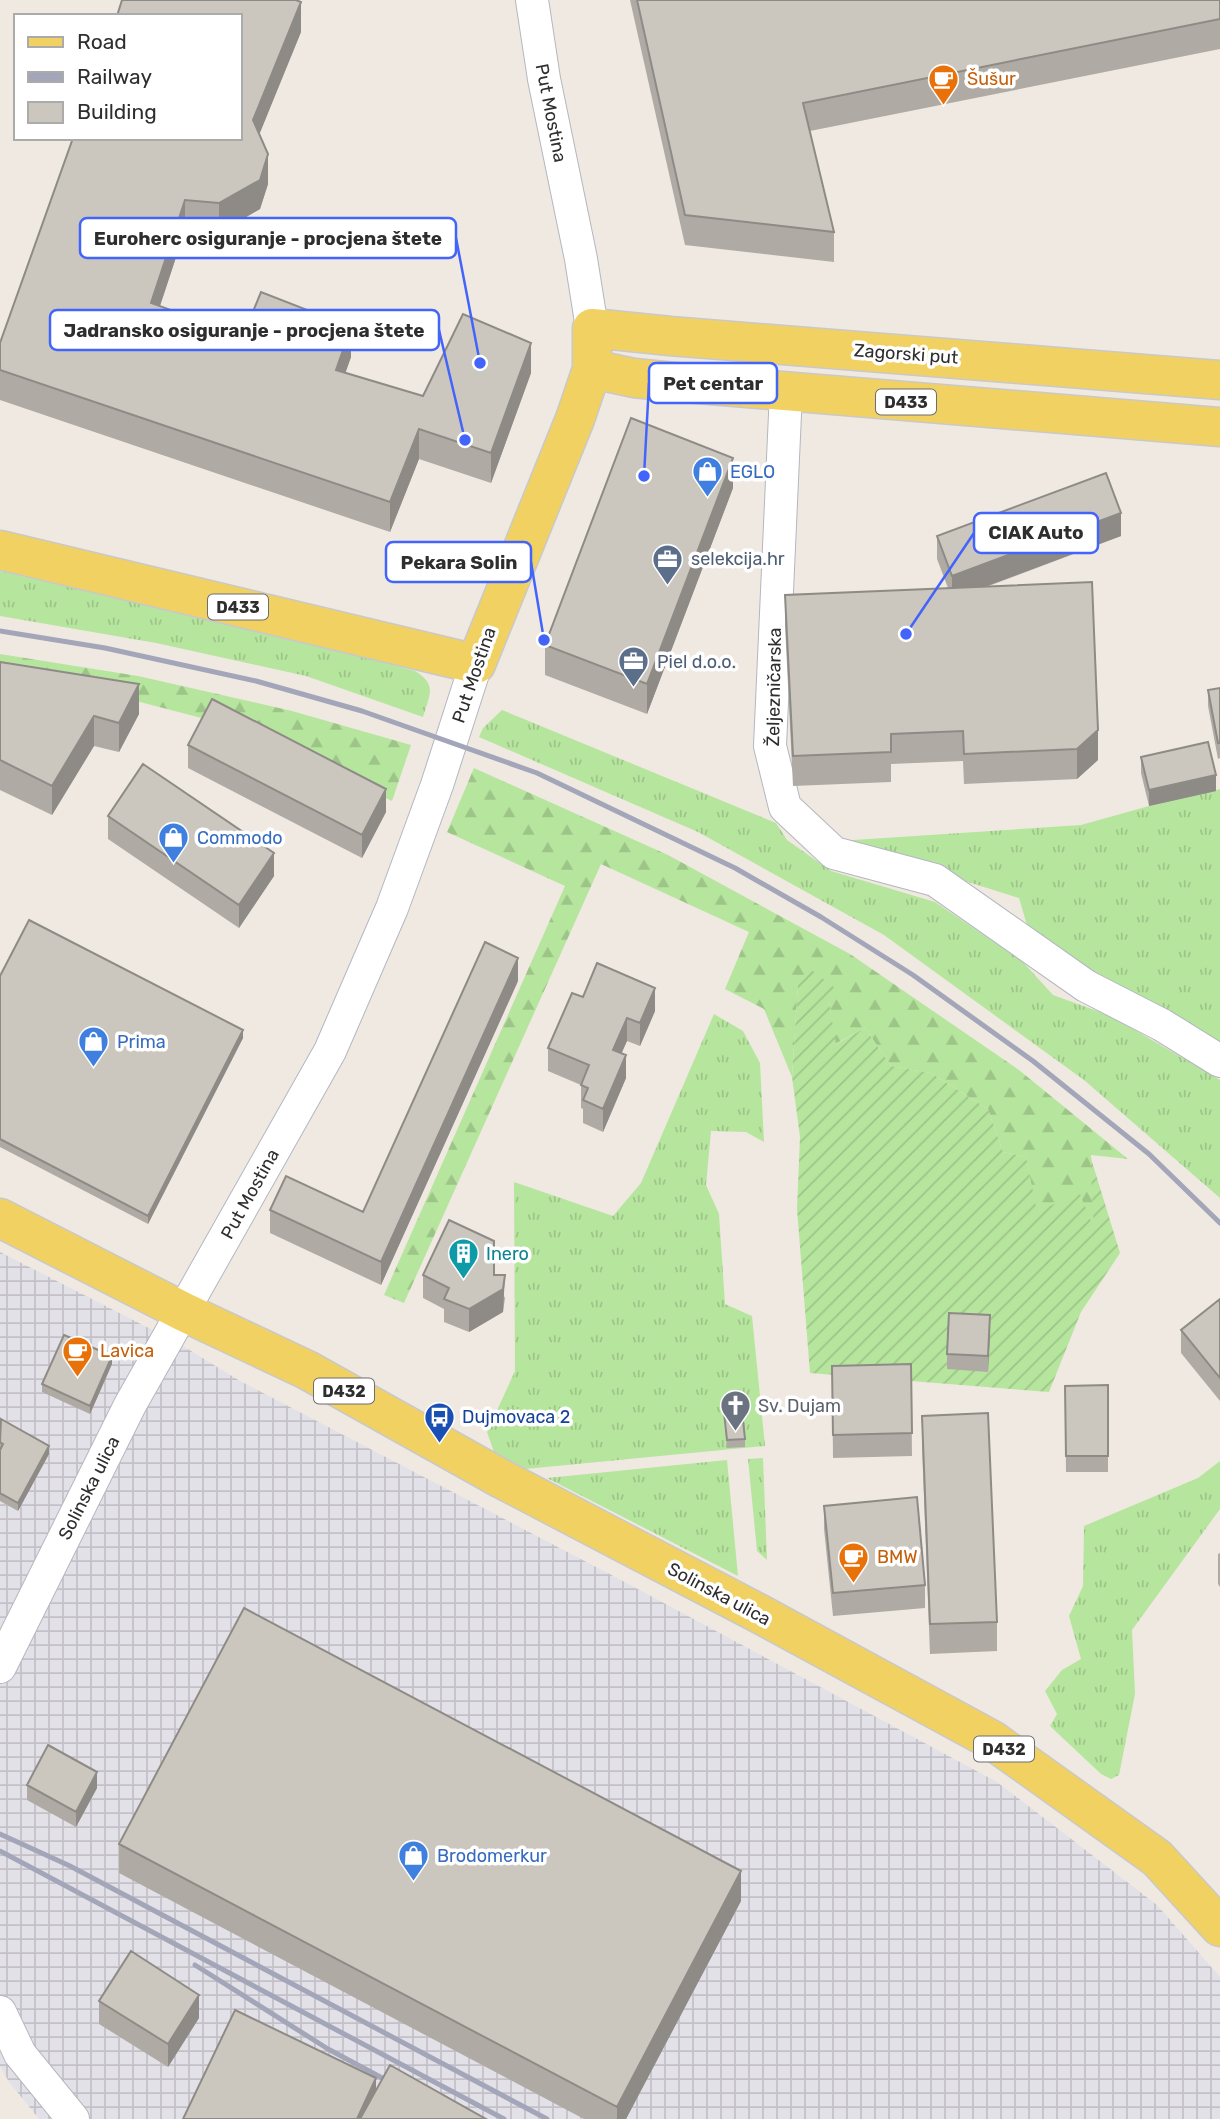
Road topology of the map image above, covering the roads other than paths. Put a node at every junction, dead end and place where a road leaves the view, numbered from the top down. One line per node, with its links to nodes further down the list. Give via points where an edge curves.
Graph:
1 (533, 0): 2 (street, Put Mostina)
2 (592, 328): 3 (main road, Put Mostina); 4 (main road, Zagorski put)
3 (592, 369): 5 (main road, D433); 8 (main road, Put Mostina)
4 (1220, 380)
5 (786, 392): 6 (main road, D433); 9 (street, Željezničarska, via 770,746 785,807 834,853 935,880 1086,986)
6 (1220, 428)
7 (0, 550): 8 (main road, D433)
8 (476, 664): 11 (street, Put Mostina, via 392,908 330,1051)
9 (1220, 1061)
10 (0, 1218): 11 (main road, Solinska ulica / D432)
11 (184, 1312): 12 (street, Solinska ulica, via 130,1405); 13 (main road, Solinska ulica / D432, via 307,1370 992,1741 1157,1858)
12 (0, 1667)
13 (1220, 1927)
14 (0, 2012): 15 (street, via 20,2054)
15 (73, 2119)

